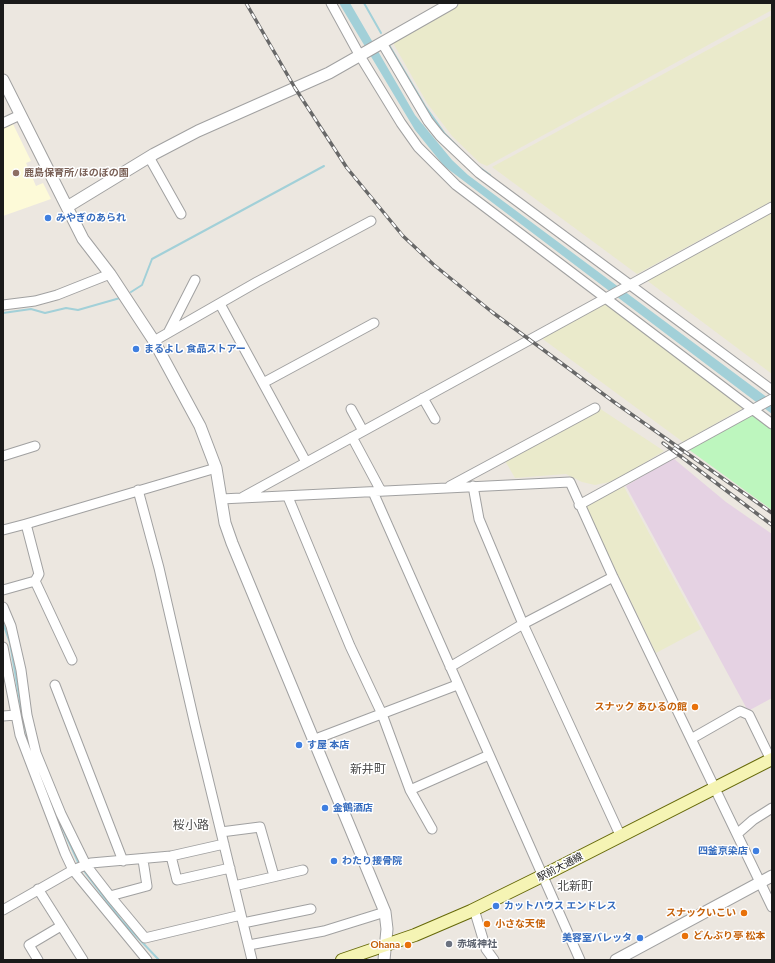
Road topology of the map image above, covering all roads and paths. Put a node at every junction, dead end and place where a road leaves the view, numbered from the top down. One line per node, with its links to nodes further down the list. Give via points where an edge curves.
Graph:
1 (331, 3): 4 (street)
2 (452, 3): 3 (street)
3 (381, 44): 4 (street); 15 (street, via 428,121 464,160)
4 (362, 55): 8 (street); 16 (street, via 401,123 418,147 456,185)
5 (3, 80): 6 (street)
6 (20, 115): 7 (street); 9 (street)
7 (3, 123)
8 (149, 157): 9 (street); 11 (street)
9 (67, 207): 13 (street, via 83,239)
10 (772, 207): 15 (street)
11 (181, 214)
12 (371, 221): 17 (street)
13 (110, 274): 18 (street, via 57,295); 21 (street)
14 (195, 280): 20 (street)
15 (627, 286): 16 (street); 23 (street)
16 (607, 297): 24 (street); 27 (street)
17 (220, 304): 20 (street); 22 (street)
18 (3, 305)
19 (374, 323): 22 (street)
20 (168, 333): 21 (street)
21 (154, 341): 36 (street, via 200,426)
22 (263, 383): 35 (street)
23 (772, 390)
24 (424, 398): 29 (street); 31 (street)
25 (772, 400): 27 (street)
26 (595, 408): 38 (street)
27 (756, 408): 30 (street); 44 (street)
28 (351, 409): 31 (street)
29 (435, 419)
30 (772, 424)
31 (363, 431): 32 (street)
32 (352, 437): 35 (street); 40 (street)
33 (35, 446): 34 (street)
34 (3, 456)
35 (306, 462): 42 (street)
36 (216, 468): 39 (street); 43 (street)
37 (473, 486): 38 (street); 44 (street, via 570,482); 51 (street, via 479,519)
38 (447, 488): 40 (street)
39 (138, 490): 45 (street); 68 (street, via 159,568)
40 (377, 491): 41 (street); 54 (street)
41 (288, 497): 42 (street); 58 (street, via 350,646)
42 (241, 498): 43 (street)
43 (221, 499): 61 (street, via 232,543)
44 (579, 505): 47 (street)
45 (26, 524): 46 (street); 48 (street, via 39,574)
46 (4, 526)
47 (613, 577): 51 (street); 60 (street)
48 (35, 581): 49 (street); 53 (street)
49 (3, 590)
50 (3, 607): 75 (street, via 11,626 21,670 27,715 36,753 61,814)
51 (523, 624): 54 (street); 70 (street)
52 (3, 647): 57 (street)
53 (72, 660)
54 (450, 667): 56 (street)
55 (55, 685): 74 (street)
56 (457, 685): 58 (street); 62 (street)
57 (16, 714): 59 (street); 77 (street, via 33,773)
58 (382, 714): 61 (street); 65 (street)
59 (3, 716)
60 (691, 739): 63 (street, via 740,711 749,715); 64 (street)
61 (313, 740): 90 (street)
62 (489, 755): 65 (street); 80 (street)
63 (772, 760): 64 (main road, 駅前大通線)
64 (715, 789): 69 (street); 70 (main road, 駅前大通線)
65 (410, 790): 67 (street)
66 (772, 808): 69 (street)
67 (432, 829)
68 (221, 832): 71 (street); 79 (street, via 260,827)
69 (736, 834): 82 (street)
70 (621, 836): 80 (main road, 駅前大通線)
71 (224, 844): 72 (street); 76 (street)
72 (171, 856): 73 (street); 76 (street, via 177,880)
73 (143, 860): 74 (street); 85 (street, via 147,886)
74 (123, 861): 75 (street)
75 (86, 865): 77 (street); 85 (street)
76 (230, 868): 83 (street)
77 (73, 870): 84 (street); 98 (street)
78 (303, 870): 79 (street)
79 (274, 876): 83 (street)
80 (542, 876): 88 (main road, 駅前大通線); 103 (street)
81 (772, 876): 82 (street)
82 (760, 883): 86 (street); 95 (street)
83 (234, 886): 91 (street)
84 (38, 889): 89 (street); 92 (street)
85 (110, 896): 91 (street, via 145,938)
86 (772, 907)
87 (311, 909): 91 (street)
88 (474, 909): 94 (main road, 駅前大通線); 102 (street, via 486,949)
89 (3, 910)
90 (385, 912): 93 (street, via 324,931); 94 (street)
91 (242, 919): 93 (street)
92 (61, 926): 96 (street, via 29,945); 97 (street)
93 (248, 945): 99 (street)
94 (385, 946): 100 (main road, 駅前大通線); 101 (street)
95 (630, 957): 104 (street)
96 (38, 960)
97 (83, 960)
98 (147, 960)
99 (252, 960)
100 (342, 960)
101 (384, 960)
102 (494, 960)
103 (580, 960)
104 (616, 960)

